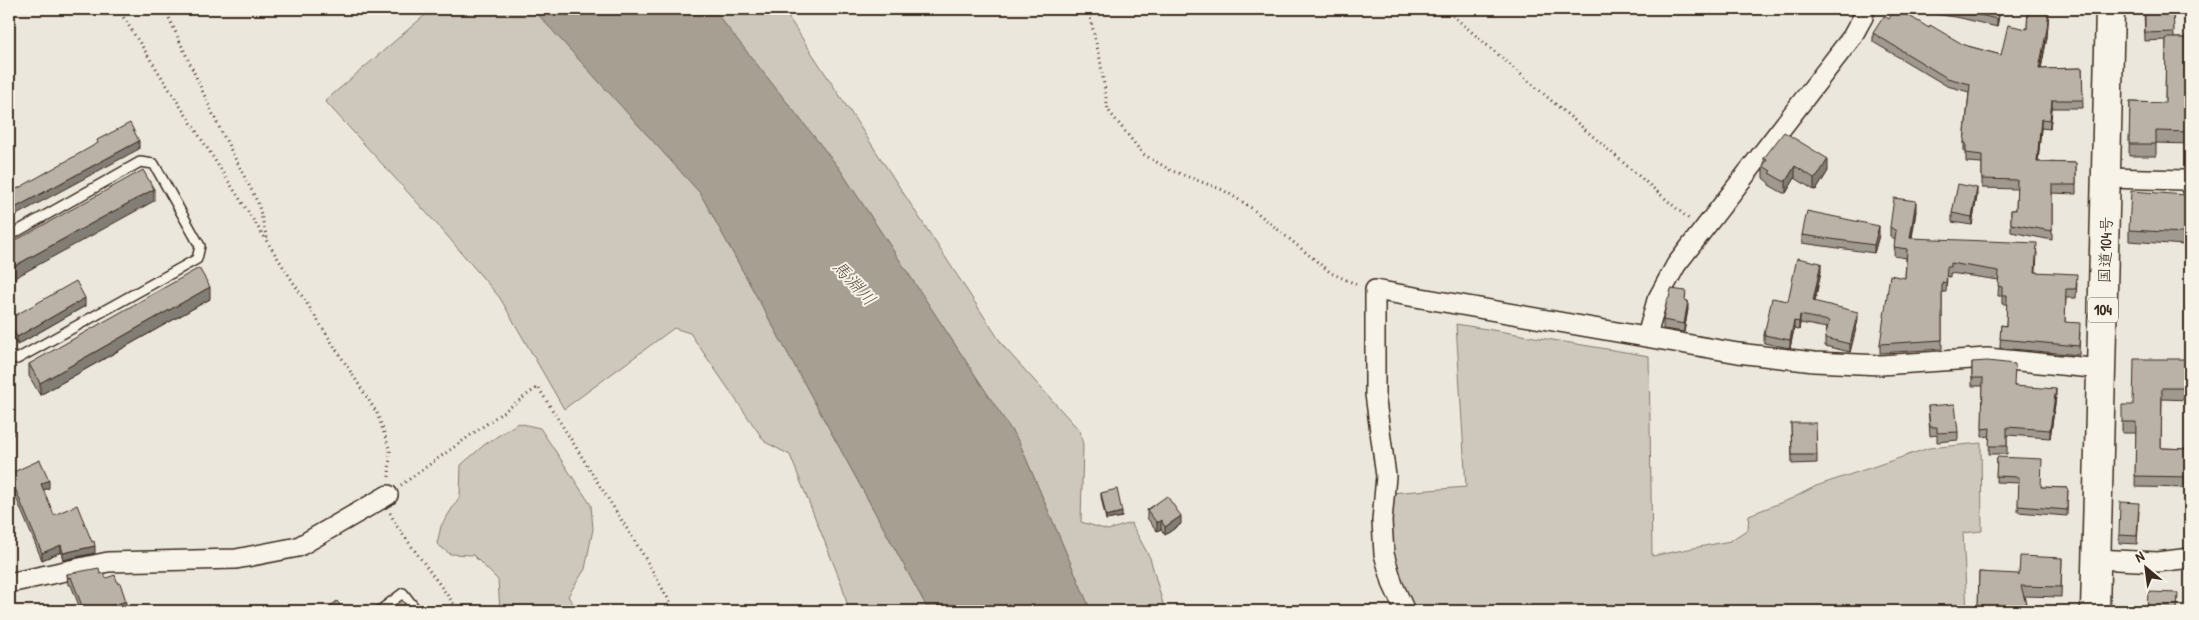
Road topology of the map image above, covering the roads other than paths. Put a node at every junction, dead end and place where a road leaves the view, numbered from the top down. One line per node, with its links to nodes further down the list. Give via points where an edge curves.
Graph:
1 (1865, 9): 6 (street, via 1852,38 1676,264 1657,300)
2 (2110, 9): 3 (highway, 国道104号 / 104)
3 (2107, 178): 4 (street); 8 (highway, 国道104号 / 104)
4 (2189, 179)
5 (9, 236): 7 (lane, via 140,162 154,164 200,246 197,258 17,359)
6 (1647, 336): 8 (street, via 1738,353 1814,362 1881,365 1987,358); 15 (street, via 1375,290 1375,394 1386,476 1382,521 1384,554 1392,585)
7 (9, 356)
8 (2102, 369): 11 (highway, 国道104号 / 104)
9 (388, 495): 12 (street, via 298,546 236,559 108,562)
10 (2190, 558): 11 (street, via 2158,562)
11 (2095, 559): 16 (highway, 国道104号 / 104)
12 (9, 583)
13 (379, 611): 14 (lane, via 403,593)
14 (417, 611)
15 (1405, 611)
16 (2095, 611)

